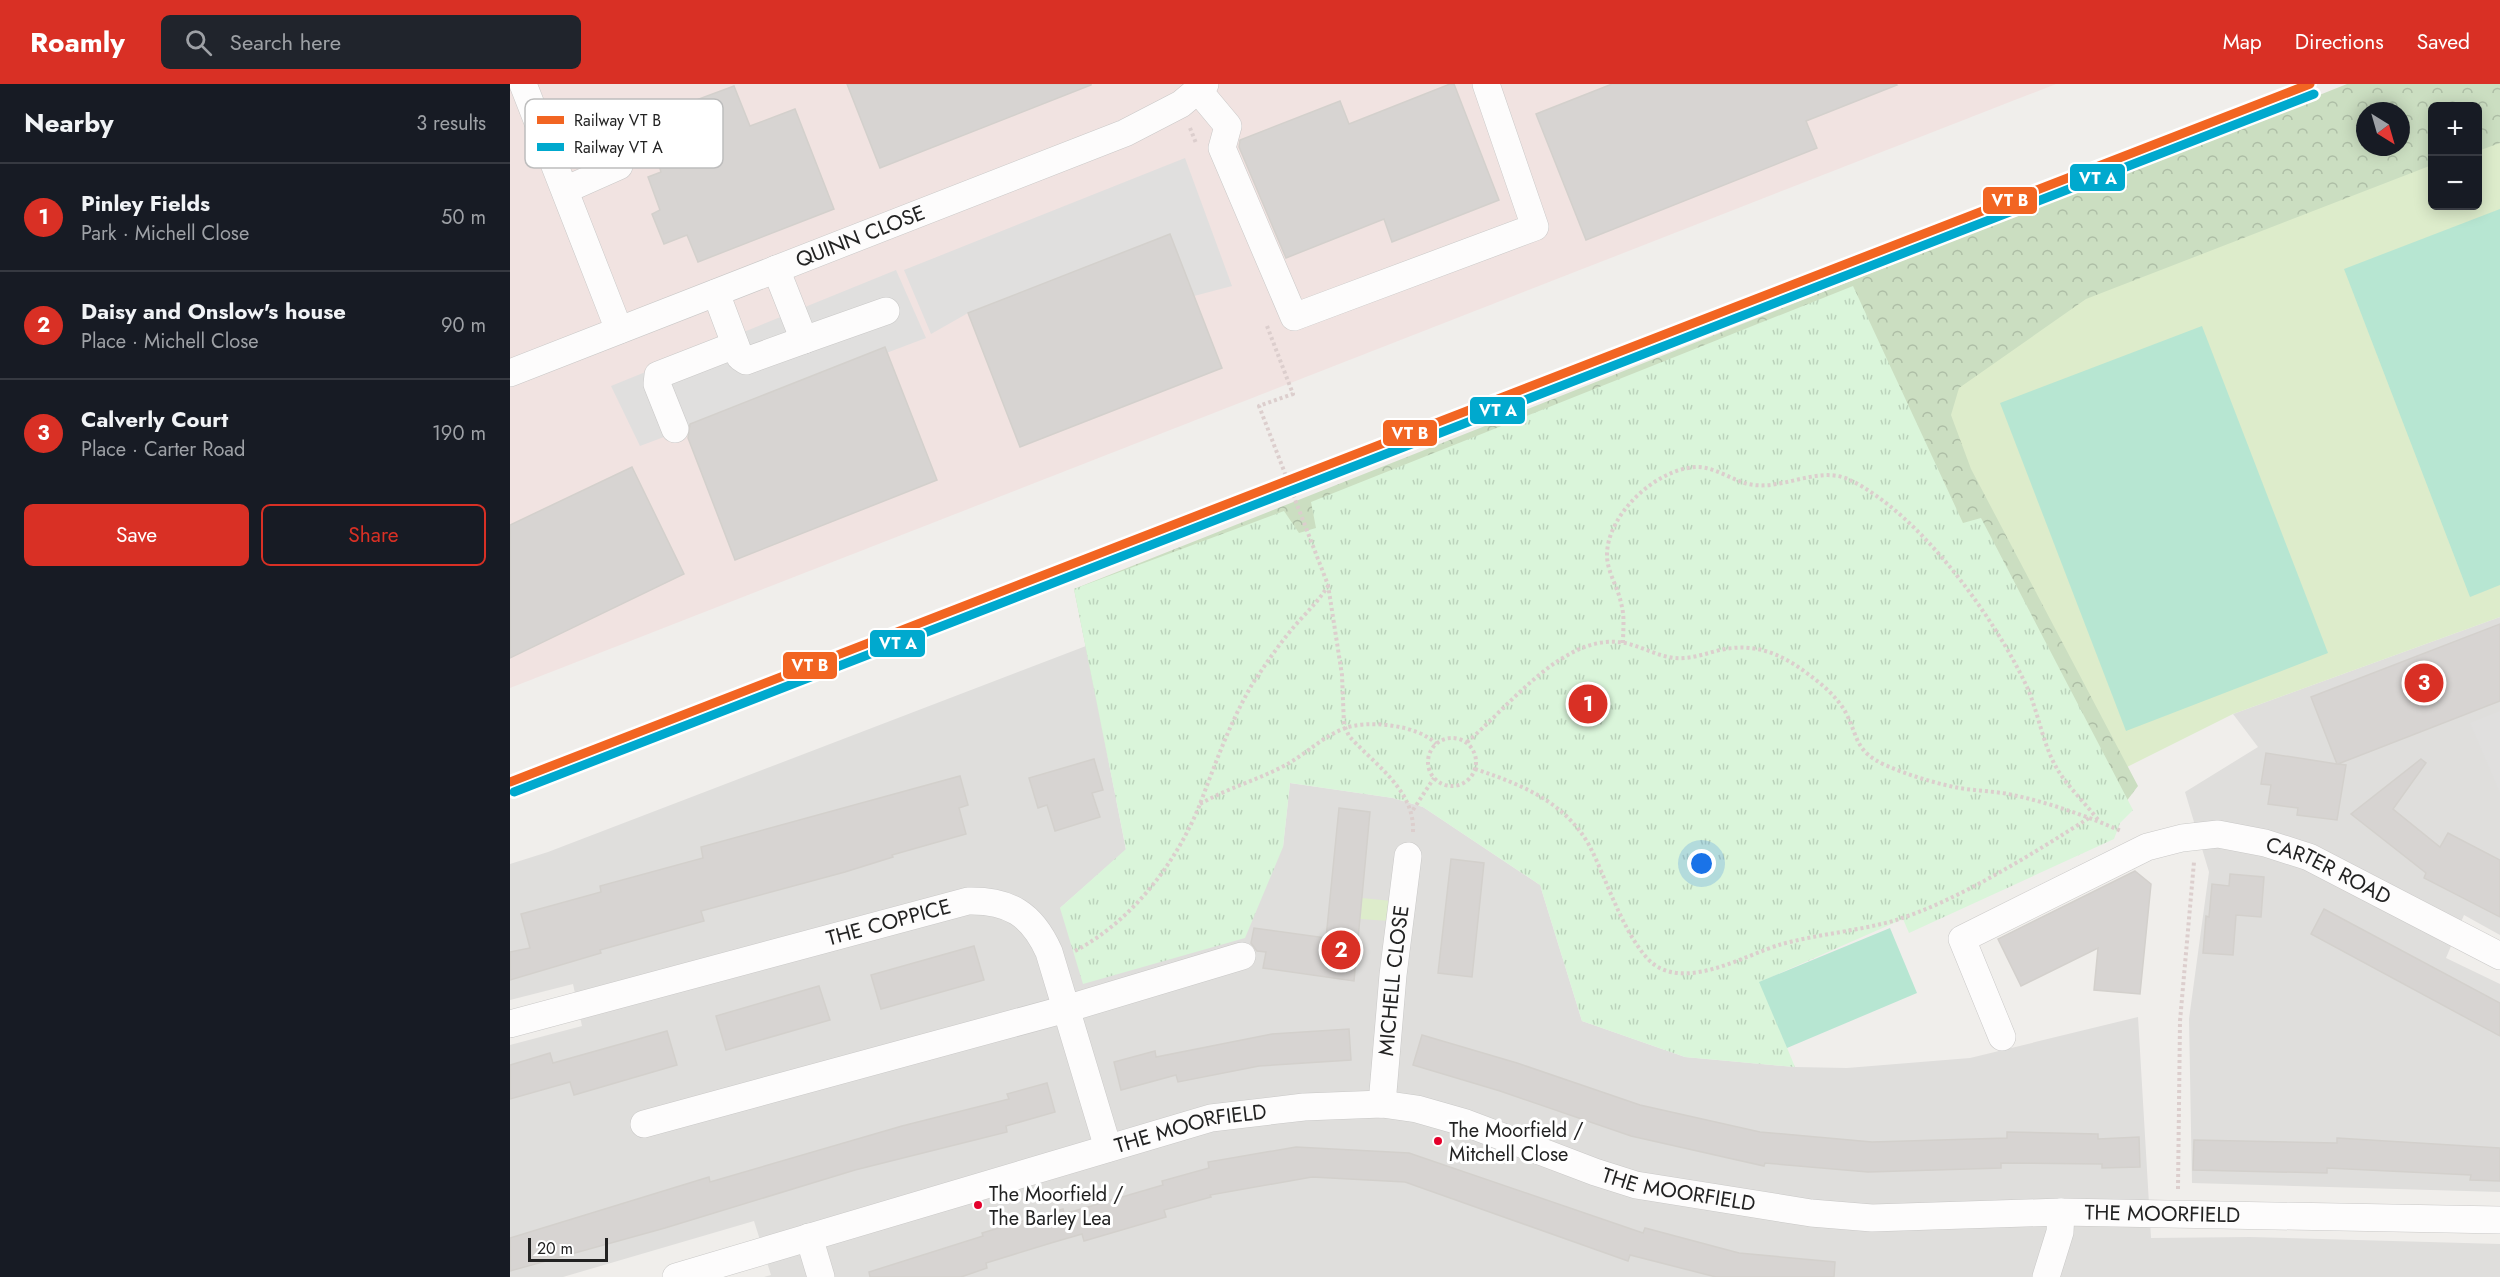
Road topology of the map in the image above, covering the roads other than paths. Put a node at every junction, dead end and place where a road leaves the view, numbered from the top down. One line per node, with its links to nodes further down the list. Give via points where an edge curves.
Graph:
1 (523, 84): 4 (street)
2 (1486, 84): 3 (street, via 1535,227 1294,317 1222,148 1228,126)
3 (1195, 93): 8 (street, QUINN CLOSE, via 1125,132)
4 (529, 99)
5 (556, 168): 7 (street)
6 (615, 168): 7 (street)
7 (565, 190): 11 (street)
8 (776, 269): 9 (street, QUINN CLOSE); 12 (street)
9 (716, 293): 11 (street, QUINN CLOSE); 13 (street)
10 (886, 311): 12 (street)
11 (619, 330): 14 (street, QUINN CLOSE)
12 (804, 340): 13 (street, via 746,361)
13 (735, 345): 15 (street, via 658,375 657,384)
14 (510, 373)
15 (675, 429)
16 (1408, 856): 22 (street, MICHELL CLOSE)
17 (1242, 956): 19 (street)
18 (2500, 956): 21 (street, CARTER ROAD, via 2309,857 2218,834 2196,837 2147,847 1962,939)
19 (1066, 1009): 20 (street, THE COPPICE, via 1041,933 1012,908 989,901 968,901); 23 (street); 24 (street, THE COPPICE)
20 (510, 1024)
21 (2002, 1037)
22 (1382, 1104): 24 (street, THE MOORFIELD, via 1222,1116); 25 (street, THE MOORFIELD, via 1417,1109 1466,1124 1636,1185 1743,1204 1872,1218)
23 (644, 1124)
24 (1108, 1148): 27 (street, THE MOORFIELD)
25 (2061, 1212): 26 (street, THE MOORFIELD); 30 (street, via 2060,1232)
26 (2500, 1220)
27 (809, 1237): 28 (street, THE MOORFIELD); 29 (street)
28 (676, 1277)
29 (821, 1277)
30 (2046, 1277)

